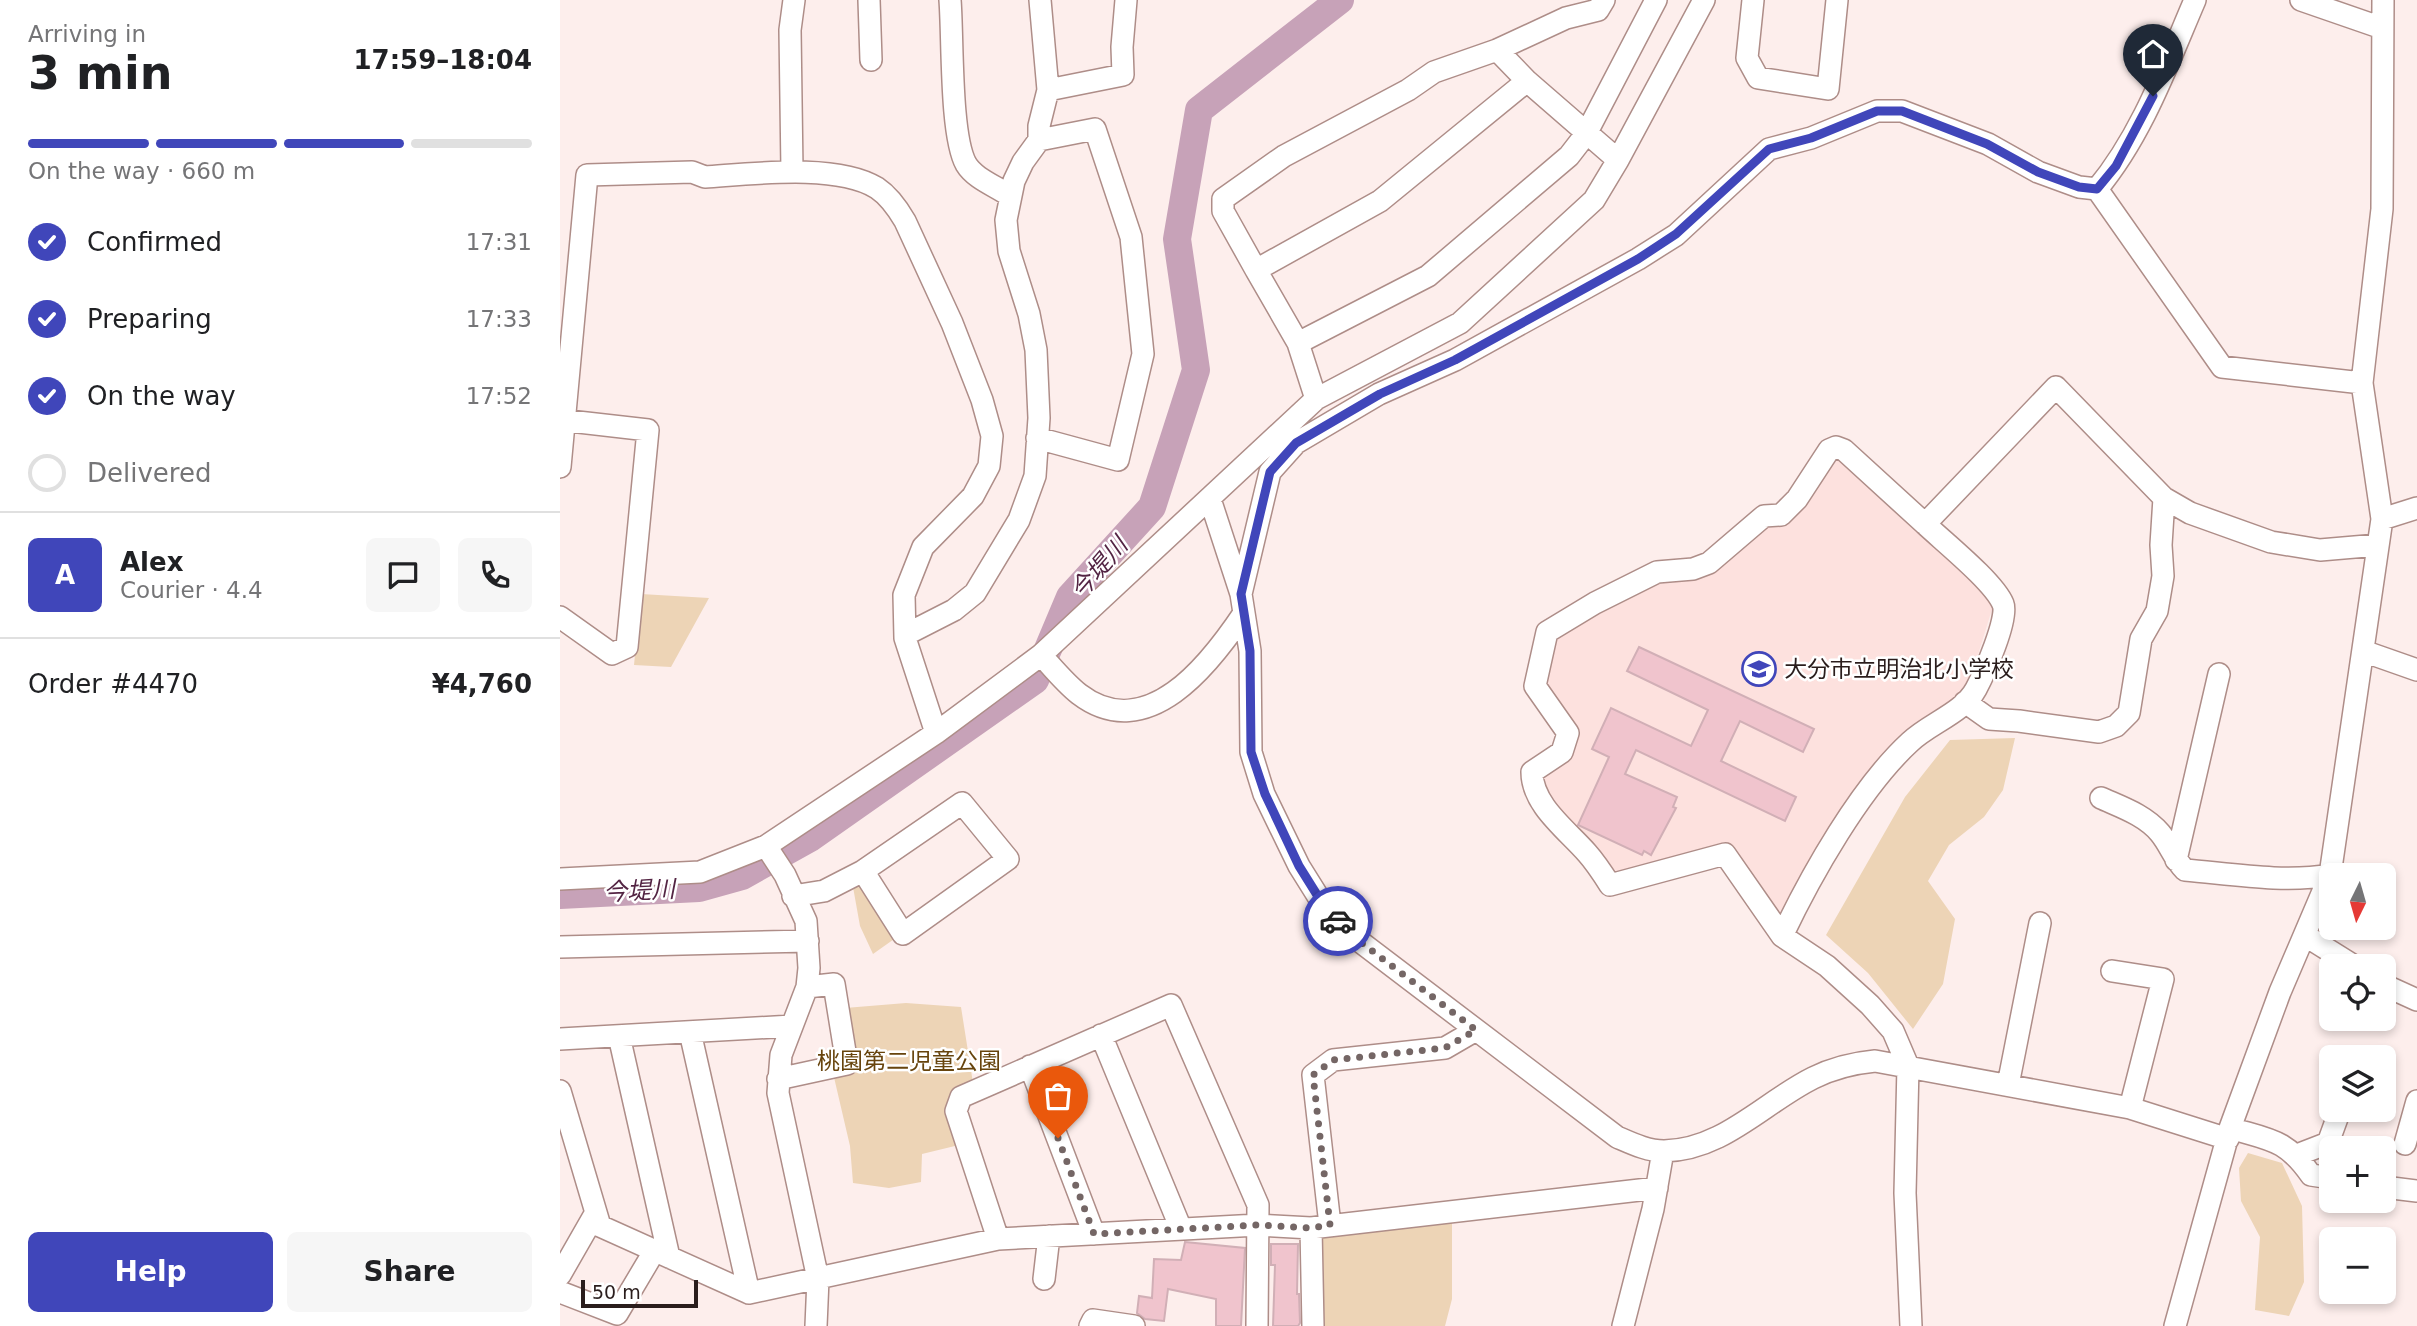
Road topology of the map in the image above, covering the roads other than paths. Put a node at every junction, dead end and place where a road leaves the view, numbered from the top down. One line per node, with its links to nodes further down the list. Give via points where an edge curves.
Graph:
1 (794, 0): 22 (street, via 790,30)
2 (869, 0): 16 (street)
3 (950, 0): 24 (street, via 961,148 967,165 979,178)
4 (1040, 0): 18 (street)
5 (1126, 0): 18 (street, via 1123,75)
6 (1604, 0): 15 (street, via 1598,10 1566,18)
7 (1656, 0): 19 (street)
8 (1704, 0): 21 (street)
9 (1753, 0): 10 (street, via 1747,58 1758,78 1828,89)
10 (1837, 0)
11 (2195, 0): 23 (street, via 2142,120)
12 (2301, 0): 14 (street)
13 (2383, 0): 14 (street)
14 (2382, 28): 27 (street, via 2382,209)
15 (1497, 50): 17 (street); 25 (street, via 1434,72 1284,156 1223,200 1223,211)
16 (871, 60)
17 (1527, 81): 19 (street); 25 (street, via 1380,201)
18 (1048, 90): 20 (street)
19 (1586, 134): 21 (street); 26 (street, via 1569,156 1428,276)
20 (1039, 140): 24 (street, via 1023,162); 30 (street, via 1095,130 1131,237 1143,354 1118,460)
21 (1618, 160): 28 (street, via 1594,200 1460,323)
22 (793, 172): 29 (street, via 705,177 692,172 587,175); 40 (street, via 851,178 877,188 896,205 952,323 992,436 989,466 973,496 916,560 904,595)
23 (2097, 189): 27 (street, via 2222,367); 38 (street, via 2038,172 1987,144 1902,111 1877,111 1811,138 1769,149 1676,234 1638,259 1296,443 1270,472)
24 (1010, 196): 30 (street, via 1006,220 1009,251 1036,350)
25 (1256, 270): 26 (street)
26 (1298, 342): 28 (street)
27 (2362, 383): 35 (street)
28 (1316, 399): 32 (street)
29 (562, 421): 31 (street); 39 (street, via 648,430 626,647 612,654)
30 (1037, 438): 40 (street, via 1035,476 997,561 975,593 954,610)
31 (560, 467)
32 (1210, 499): 38 (street); 42 (street)
33 (2164, 499): 36 (street, via 2056,387); 37 (street, via 2271,542 2320,551); 45 (street, via 2163,576 2157,611 2141,639 2129,713 2116,726 2099,732 1989,719)
34 (2417, 508): 35 (street)
35 (2382, 519): 37 (street)
36 (1925, 524): 45 (street, via 2003,603 2001,625 1975,690); 57 (street, via 1836,447 1829,450 1797,499 1781,514 1764,516 1709,563 1657,572 1547,632 1535,686 1568,733 1562,752 1532,772 1532,785 1562,829 1610,884 1725,854)
37 (2378, 545): 41 (street)
38 (1242, 603): 42 (street, via 1219,649 1198,674 1136,711 1116,711 1079,694); 67 (street, via 1250,651 1251,752 1299,866 1324,906 1354,937)
39 (560, 617)
40 (905, 635): 46 (street)
41 (2363, 651): 43 (street); 50 (street)
42 (1041, 656): 46 (street)
43 (2417, 670)
44 (2219, 674): 49 (street)
45 (1965, 702): 57 (street, via 1910,741 1865,792)
46 (936, 733): 48 (street)
47 (2101, 798): 49 (street, via 2158,830)
48 (769, 851): 53 (street, via 700,872); 54 (street)
49 (2176, 860): 52 (street, via 2185,870)
50 (2332, 863)
51 (863, 872): 51 (street, via 903,934 1008,859 962,803); 54 (street, via 824,891)
52 (2319, 877)
53 (560, 879)
54 (793, 896): 59 (street, via 806,921)
55 (2319, 903): 58 (street)
56 (2040, 923): 75 (street)
57 (1782, 936): 73 (street, via 1870,1005 1893,1031)
58 (2306, 936): 61 (street); 80 (street, via 2280,992)
59 (808, 941): 60 (street); 63 (street)
60 (560, 947)
61 (2335, 954)
62 (2112, 971): 78 (street, via 2163,979)
63 (807, 987): 66 (street); 74 (street, via 834,984 847,1064)
64 (2396, 990): 65 (street)
65 (2417, 1000)
66 (792, 1026): 68 (street); 74 (street)
67 (1476, 1030): 82 (street, via 1617,1137); 90 (street, via 1445,1048 1333,1060 1313,1075)
68 (690, 1032): 70 (street); 100 (street)
69 (1101, 1035): 72 (street); 89 (street, via 1171,1005 1258,1205); 91 (street)
70 (619, 1036): 71 (street); 95 (street)
71 (560, 1040)
72 (1030, 1066): 92 (street); 94 (street, via 961,1097 956,1111)
73 (1908, 1066): 75 (street); 82 (street, via 1875,1061 1850,1064 1813,1078 1711,1143); 107 (street, via 1905,1193)
74 (778, 1079): 97 (street, via 780,1108)
75 (2008, 1085): 78 (street)
76 (560, 1091): 88 (street)
77 (2417, 1101): 81 (street)
78 (2130, 1108): 80 (street)
79 (2336, 1122): 83 (street, via 2328,1143)
80 (2229, 1134): 83 (street, via 2283,1144); 108 (street)
81 (2405, 1144)
82 (1663, 1151): 85 (street)
83 (2297, 1155): 84 (street, via 2311,1175)
84 (2319, 1176)
85 (1657, 1188): 90 (street); 106 (street)
86 (2396, 1188): 87 (street)
87 (2417, 1191)
88 (595, 1214): 95 (street, via 600,1226); 96 (street)
89 (1258, 1225): 90 (street); 91 (street); 104 (street)
90 (1320, 1226): 105 (street)
91 (1181, 1229): 92 (street)
92 (1094, 1234): 93 (street)
93 (1049, 1236): 94 (street); 98 (street)
94 (998, 1239): 97 (street)
95 (662, 1254): 99 (street, via 617,1314); 100 (street)
96 (560, 1275)
97 (818, 1279): 100 (street); 101 (street)
98 (1044, 1279)
99 (560, 1292)
100 (750, 1293)
101 (816, 1326)
102 (1090, 1326): 103 (street, via 1093,1320)
103 (1135, 1326)
104 (1257, 1326)
105 (1313, 1326)
106 (1623, 1326)
107 (1911, 1326)
108 (2175, 1326)

